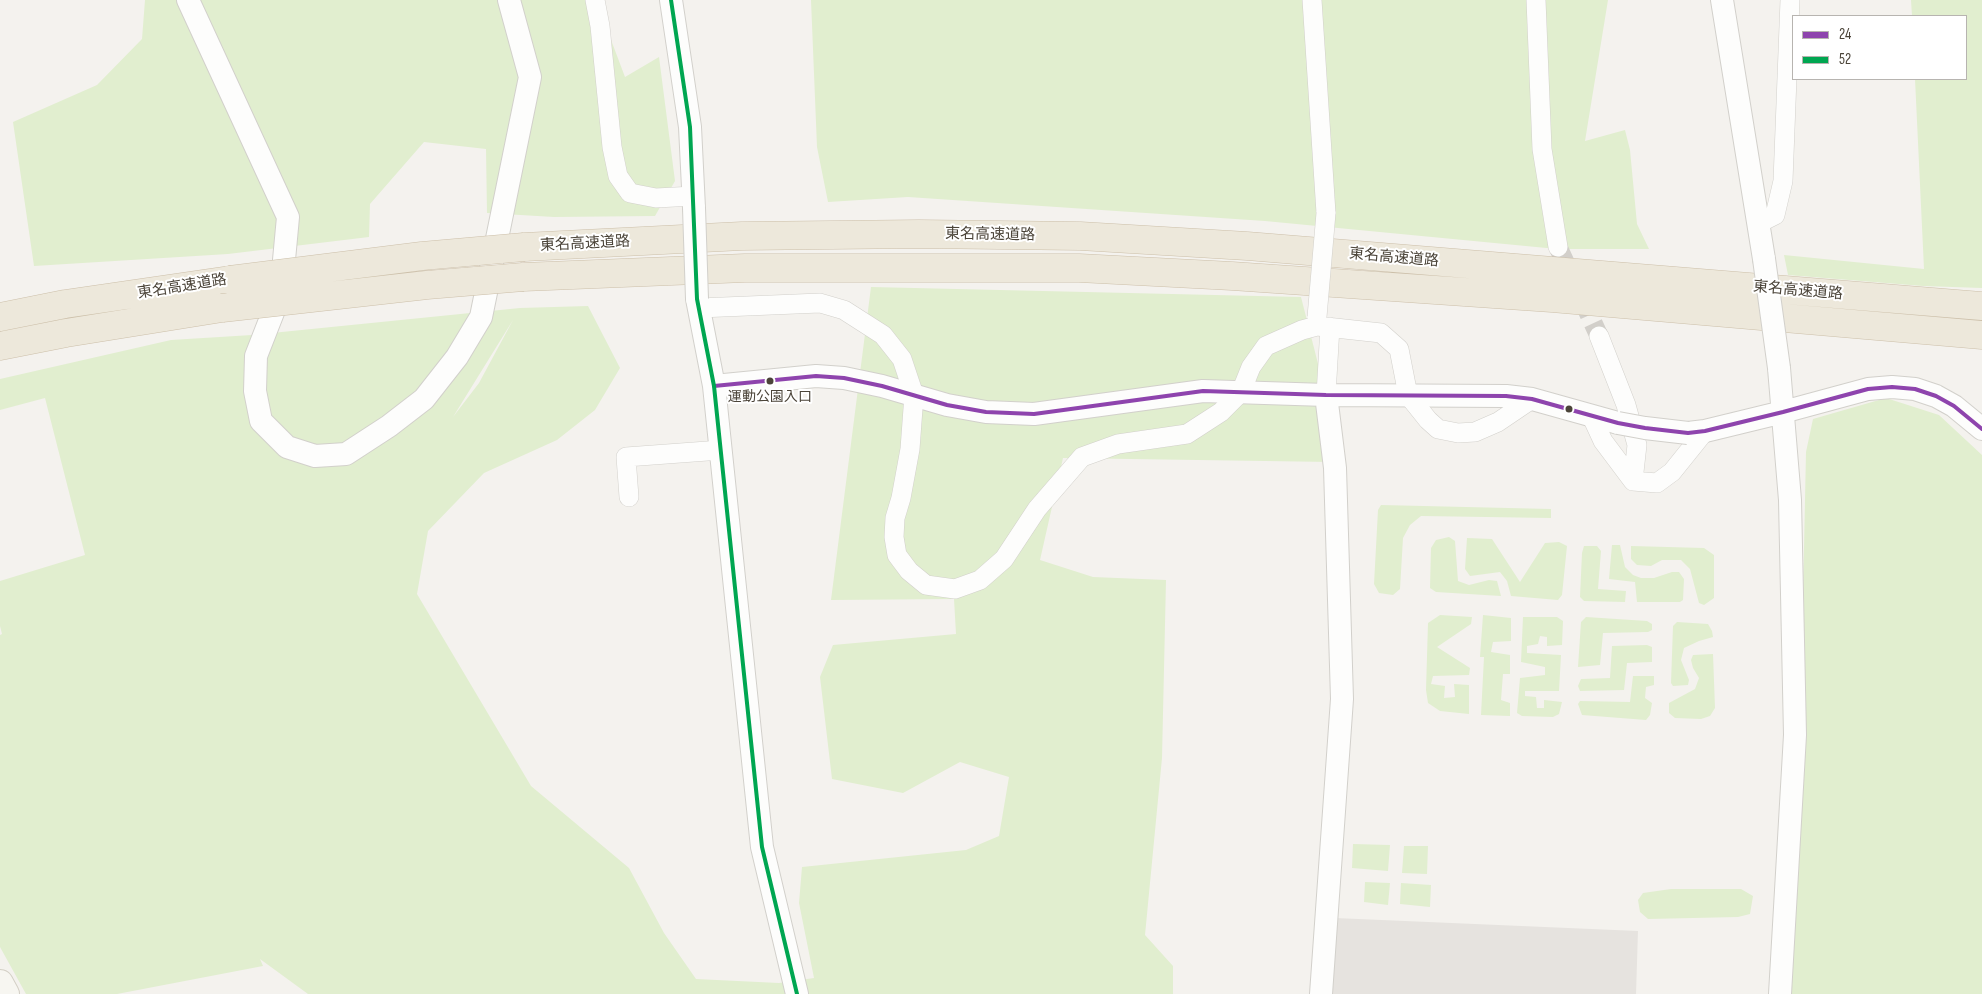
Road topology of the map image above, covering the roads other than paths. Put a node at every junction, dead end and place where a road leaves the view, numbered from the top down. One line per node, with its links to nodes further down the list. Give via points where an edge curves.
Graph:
1 (188, 0): 2 (street, via 288,217 281,292 256,356 255,391 261,421 287,447 315,456 346,454 424,399 457,356 481,316 530,77)
2 (509, 0)
3 (596, 0): 9 (street, via 618,176 630,193)
4 (671, 0): 9 (street, via 690,127)
5 (1312, 0): 18 (street, bridge, via 1326,213)
6 (1536, 0): 11 (street, via 1542,148)
7 (1722, 0): 10 (street)
8 (1790, 0): 10 (street, via 1783,181 1775,215)
9 (694, 202): 12 (street, bridge)
10 (1758, 223): 29 (street, bridge)
11 (1558, 247)
12 (698, 303): 23 (street); 25 (street, via 820,303 844,310 882,335 902,359)
13 (65, 304): 14 (highway, 東名高速道路, bridge, via 230,280 524,247 742,236 919,234 1080,236 1257,247); 15 (highway); 17 (highway, 東名高速道路)
14 (1982, 306)
15 (0, 313)
16 (175, 316): 19 (highway, 東名高速道路, bridge, via 427,285 523,277 745,268 1079,268 1552,298); 21 (highway, 東名高速道路); 22 (highway)
17 (0, 318)
18 (1322, 324): 24 (street, via 1266,346 1250,367); 26 (street, via 1381,333 1400,349); 27 (street)
19 (1982, 335)
20 (1598, 336): 34 (street, via 1626,405 1637,445)
21 (0, 346)
22 (0, 362)
23 (714, 386): 25 (street, via 816,376 844,378); 33 (street)
24 (1241, 392): 25 (street, via 1203,391 1034,414 986,412); 25 (street, via 1221,412 1187,434 1118,444 1082,457 1038,509 1004,559 980,580 955,589 926,585 897,555 895,518 910,449); 27 (street)
25 (914, 395)
26 (1408, 395): 27 (street); 28 (street); 28 (street, via 1438,429 1458,433 1475,432 1498,422)
27 (1326, 396): 39 (street, via 1335,468 1342,700)
28 (1532, 399): 30 (street)
29 (1783, 412): 31 (street, via 1868,388 1892,386 1936,396); 32 (street); 40 (street, via 1790,500 1795,736)
30 (1591, 415): 32 (street, bridge, via 1661,430); 34 (street, via 1603,441)
31 (1982, 429)
32 (1697, 432): 34 (street, via 1672,472 1657,483)
33 (720, 450): 35 (street, via 626,457); 38 (street, via 762,847)
34 (1633, 481)
35 (629, 497)
36 (0, 983): 37 (main road)
37 (6, 994)
38 (798, 994)
39 (1321, 994)
40 (1780, 994)

